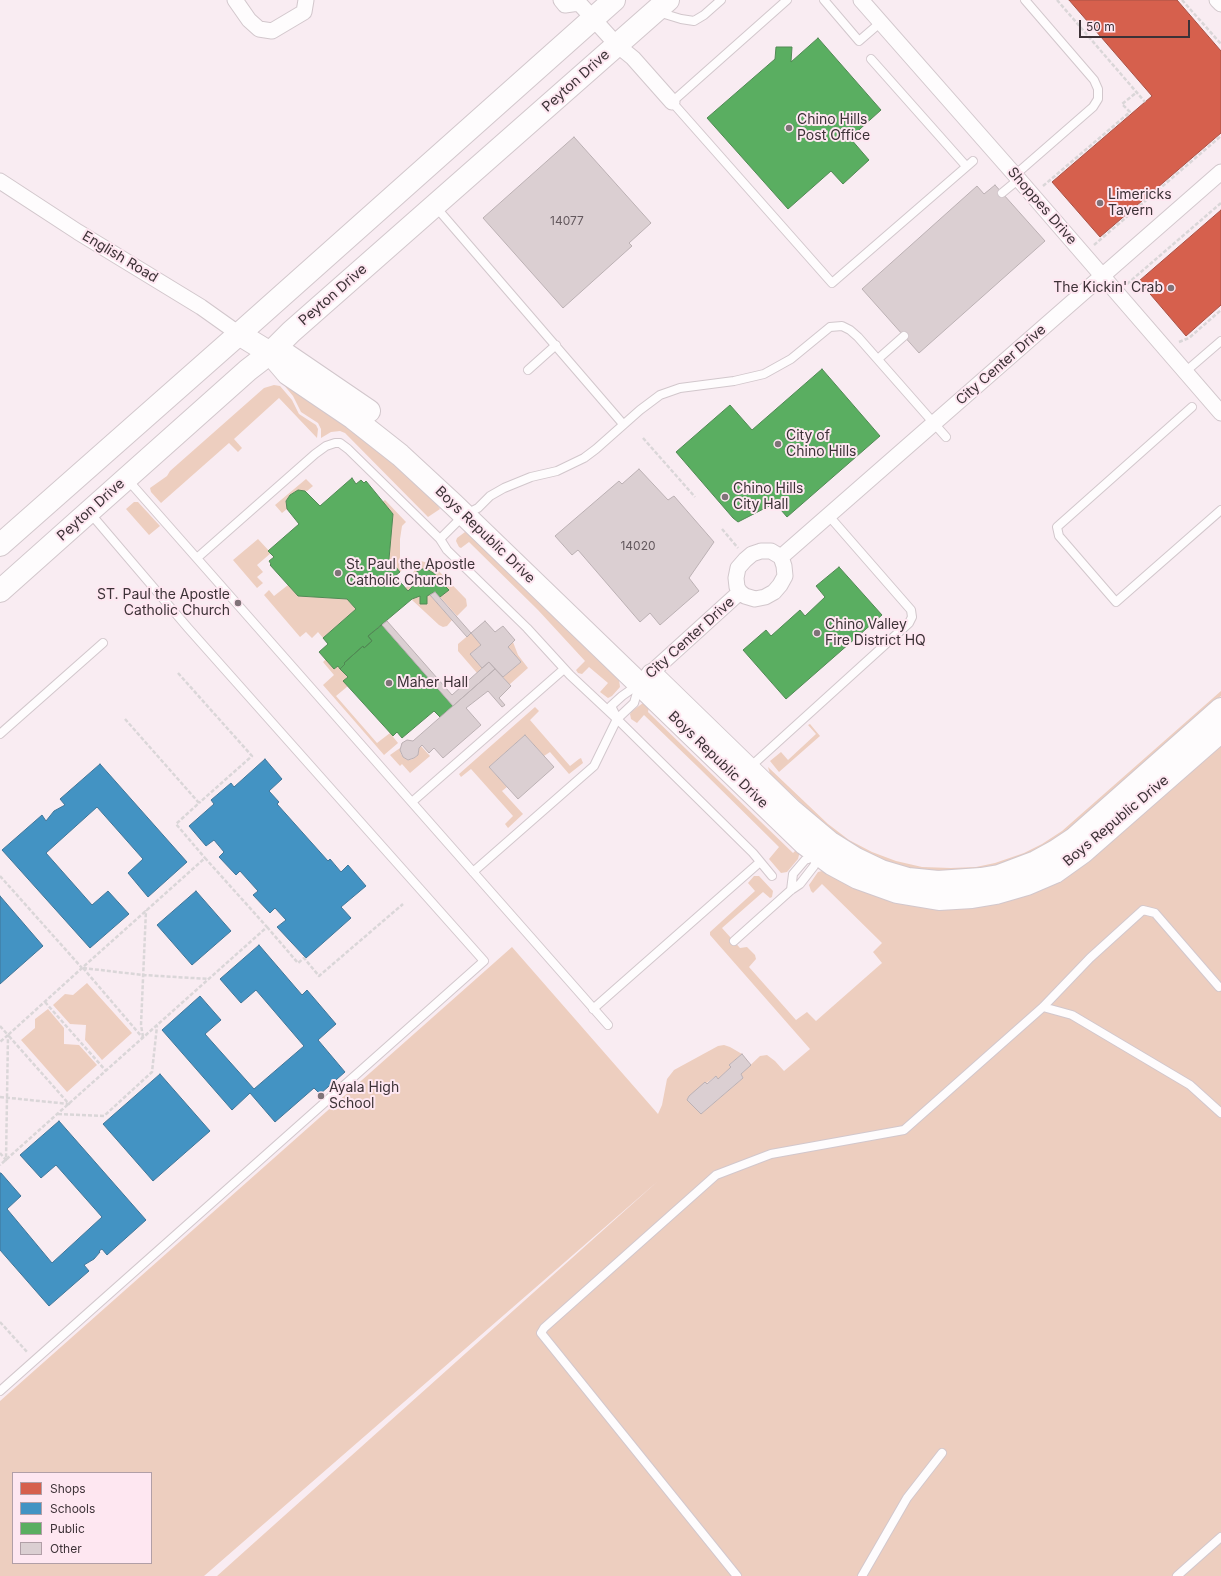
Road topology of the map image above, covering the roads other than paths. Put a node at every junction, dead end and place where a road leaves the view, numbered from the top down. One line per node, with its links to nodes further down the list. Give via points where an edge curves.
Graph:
1 (236, 0): 2 (street, via 249,20 259,29 272,31 304,12)
2 (306, 0)
3 (561, 0): 13 (street, via 565,4)
4 (614, 0): 13 (main road)
5 (721, 0): 12 (lane, via 704,16 694,21 681,19)
6 (788, 0): 17 (lane)
7 (824, 0): 14 (lane, via 859,41)
8 (862, 0): 14 (street, Shoppes Drive)
9 (1025, 0): 21 (lane, via 1094,80 1098,89 1098,99 1093,107)
10 (1217, 0): 11 (street)
11 (1221, 4)
12 (661, 6): 15 (main road, Peyton Drive)
13 (584, 7): 15 (street); 26 (main road)
14 (881, 22): 21 (street, Shoppes Drive)
15 (617, 45): 17 (street, via 633,58); 24 (main road, Peyton Drive)
16 (871, 59): 19 (lane)
17 (672, 102): 19 (lane, via 832,283)
18 (973, 160): 19 (lane)
19 (966, 166)
20 (1221, 172): 25 (street, City Center Drive)
21 (1017, 177): 23 (lane); 25 (street, Shoppes Drive)
22 (0, 181): 26 (street, English Road, via 201,307)
23 (1002, 193)
24 (435, 205): 29 (lane); 30 (main road, Peyton Drive, via 290,332)
25 (1103, 276): 33 (street, Shoppes Drive); 37 (street, City Center Drive)
26 (239, 334): 30 (main road, Boys Republic Drive); 45 (main road)
27 (904, 336): 31 (lane)
28 (1221, 341): 33 (lane)
29 (556, 345): 32 (lane); 36 (lane)
30 (270, 353): 39 (main road, Peyton Drive); 42 (main road, Boys Republic Drive, via 288,374 353,418)
31 (878, 360): 36 (lane, via 850,330 842,326 830,327 791,359 764,374 669,391 653,399); 37 (lane)
32 (528, 370)
33 (1186, 372): 35 (street, Shoppes Drive)
34 (1192, 407): 40 (lane, via 1057,527 1059,536 1116,602)
35 (1221, 413)
36 (623, 424): 42 (lane, via 584,458 557,471 514,483 495,493)
37 (935, 424): 38 (lane); 43 (street, City Center Drive)
38 (946, 437)
39 (127, 478): 41 (main road, Peyton Drive); 47 (lane)
40 (1221, 510)
41 (89, 512): 48 (main road, Peyton Drive); 70 (lane, via 188,628 484,961)
42 (471, 512): 44 (lane); 52 (main road, Boys Republic Drive)
43 (829, 516): 46 (street, City Center Drive); 57 (lane, via 911,610 912,617 909,623)
44 (440, 539): 47 (lane, via 340,443 330,444 315,454); 51 (lane, via 447,550 527,628)
45 (0, 545)
46 (781, 557): 49 (street, City Center Drive, via 784,576 774,592 765,598 755,599); 49 (street, City Center Drive, via 771,551 761,551 744,560 738,568 736,578)
47 (197, 558): 58 (lane)
48 (0, 591)
49 (740, 592): 52 (street, City Center Drive)
50 (103, 643): 56 (lane)
51 (564, 669): 54 (lane); 58 (lane)
52 (645, 679): 54 (lane, via 634,704); 54 (lane, via 611,706); 57 (main road, Boys Republic Drive)
53 (1221, 709): 57 (main road, Boys Republic Drive, via 1066,844 1052,854 1026,866 988,878 954,882 922,881 892,875 868,865 819,835)
54 (618, 719): 60 (lane); 61 (lane, via 594,766)
55 (1221, 731): 59 (main road, Boys Republic Drive, via 1078,856 1055,872 1009,890 958,898 926,897 897,892 858,878)
56 (0, 734)
57 (743, 774): 59 (main road, Boys Republic Drive, via 805,844)
58 (412, 802): 61 (lane)
59 (819, 856): 63 (lane, via 800,884); 63 (lane, via 805,860 792,874)
60 (760, 862): 62 (lane); 67 (lane)
61 (473, 872): 67 (lane)
62 (772, 876)
63 (791, 890): 64 (lane)
64 (734, 941)
65 (1218, 987): 66 (lane, via 1154,913 1143,910 1090,958)
66 (1043, 1007): 69 (lane, via 1072,1015 1190,1085); 73 (lane, via 904,1130 771,1154 716,1175 541,1333)
67 (593, 1009): 68 (lane)
68 (608, 1026)
69 (1221, 1113)
70 (0, 1391)
71 (942, 1453): 74 (lane, via 907,1498)
72 (1221, 1537): 75 (lane)
73 (738, 1576)
74 (862, 1576)
75 (1177, 1576)

